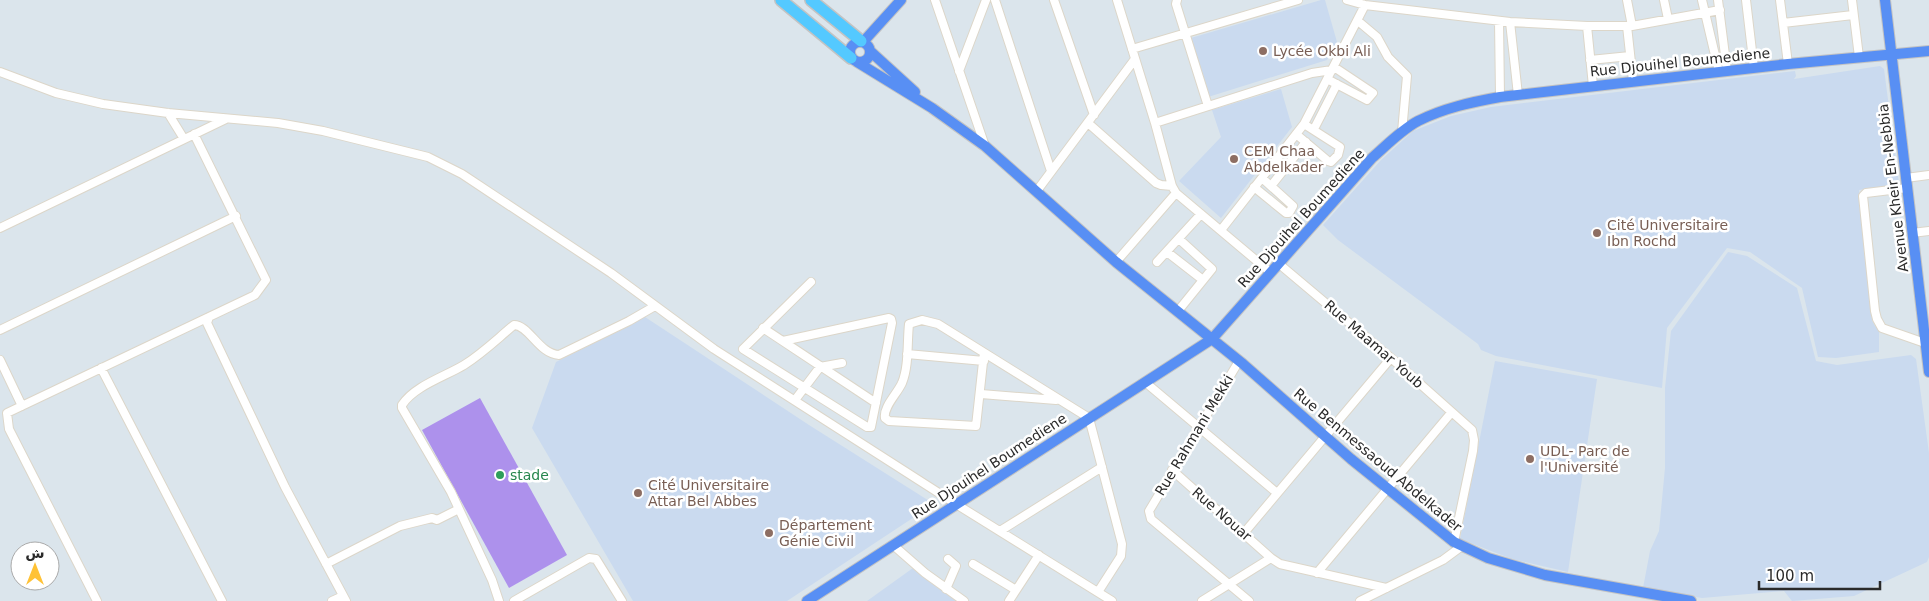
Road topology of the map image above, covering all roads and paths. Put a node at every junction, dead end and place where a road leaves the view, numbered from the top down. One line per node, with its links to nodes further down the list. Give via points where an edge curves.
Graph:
1 (781, 0): 39 (highway)
2 (811, 0): 32 (highway)
3 (901, 0): 32 (main road)
4 (935, 0): 44 (street)
5 (986, 0): 44 (street)
6 (995, 0): 68 (street)
7 (1054, 0): 56 (street)
8 (1117, 0): 33 (street)
9 (1177, 0): 31 (street)
10 (1298, 0): 31 (street)
11 (1347, 0): 20 (street)
12 (1627, 0): 30 (street)
13 (1664, 0): 24 (street)
14 (1702, 0): 22 (street)
15 (1718, 0): 21 (street)
16 (1746, 0): 42 (street)
17 (1780, 0): 28 (street)
18 (1852, 0): 23 (street)
19 (1885, 0): 35 (main road, Avenue Kheir En-Nebbia)
20 (1365, 5): 25 (street); 26 (street)
21 (1720, 10): 22 (street); 45 (street)
22 (1705, 13): 24 (street); 45 (street)
23 (1854, 15): 28 (street); 37 (street)
24 (1668, 19): 30 (street)
25 (1358, 21): 43 (street); 62 (street, via 1377,38 1388,57 1407,76)
26 (1499, 21): 27 (street); 52 (street)
27 (1510, 22): 29 (street); 51 (street)
28 (1783, 23): 41 (street)
29 (1587, 26): 30 (street); 40 (street)
30 (1630, 26): 36 (street)
31 (1185, 34): 33 (street); 53 (street)
32 (866, 45): 39 (main road, via 866,60); 39 (main road, via 852,45 849,51); 54 (main road)
33 (1132, 49): 38 (street)
34 (1929, 51): 35 (main road, Rue Djouihel Boumediene)
35 (1891, 53): 37 (main road, Rue Djouihel Boumediene); 71 (main road, Avenue Kheir En-Nebbia)
36 (1630, 56): 40 (street); 48 (street)
37 (1859, 57): 41 (main road, Rue Djouihel Boumediene)
38 (1136, 59): 56 (street); 59 (street)
39 (854, 60): 54 (main road)
40 (1590, 60): 50 (street)
41 (1788, 64): 42 (main road, Rue Djouihel Boumediene)
42 (1754, 68): 45 (main road, Rue Djouihel Boumediene)
43 (1333, 69): 47 (street); 49 (street, via 1373,93 1367,100); 53 (street)
44 (959, 71): 67 (street)
45 (1723, 71): 48 (main road, Rue Djouihel Boumediene)
46 (0, 72): 55 (street, via 78,99)
47 (1328, 79): 49 (street); 60 (street)
48 (1633, 81): 50 (main road, Rue Djouihel Boumediene)
49 (1337, 84): 61 (street)
50 (1593, 86): 51 (main road, Rue Djouihel Boumediene)
51 (1518, 95): 52 (main road, Rue Djouihel Boumediene)
52 (1500, 97): 62 (main road, Rue Djouihel Boumediene, via 1440,112)
53 (1208, 106): 59 (street)
54 (932, 108): 67 (main road, Rue Benmessaoud Abdelkader)
55 (168, 113): 57 (street); 65 (street)
56 (1094, 115): 58 (street)
57 (228, 118): 63 (street); 91 (street, via 323,131 437,160 556,236)
58 (1088, 123): 68 (street); 74 (street, via 1156,183)
59 (1155, 123): 74 (street)
60 (1304, 124): 61 (street); 64 (street)
61 (1314, 129): 66 (street, via 1340,147 1338,155 1328,161)
62 (1402, 132): 86 (main road, Rue Djouihel Boumediene, via 1372,158)
63 (194, 134): 65 (street); 77 (street)
64 (1296, 134): 66 (street); 70 (street)
65 (184, 139): 78 (street)
66 (1306, 142): 72 (street)
67 (985, 146): 75 (main road, Rue Benmessaoud Abdelkader)
68 (1051, 171): 75 (street)
69 (1929, 176): 71 (street)
70 (1262, 178): 72 (street); 73 (street)
71 (1906, 183): 81 (main road, Avenue Kheir En-Nebbia); 98 (street, via 1863,196 1876,319 1882,328)
72 (1271, 186): 73 (street, via 1293,207 1289,213)
73 (1254, 187): 79 (street)
74 (1174, 190): 76 (street); 84 (street)
75 (1036, 192): 84 (main road, Rue Benmessaoud Abdelkader)
76 (1201, 214): 79 (street); 82 (street)
77 (236, 216): 93 (street, via 266,280 255,294); 95 (street)
78 (0, 228)
79 (1221, 230): 87 (street)
80 (1929, 231): 81 (street)
81 (1912, 233): 90 (main road, Avenue Kheir En-Nebbia)
82 (1179, 239): 83 (street); 88 (street, via 1212,267)
83 (1167, 252): 85 (street); 88 (street)
84 (1116, 262): 92 (main road, Rue Benmessaoud Abdelkader)
85 (1157, 262)
86 (1278, 263): 87 (main road, Rue Djouihel Boumediene); 101 (street, Rue Maamar Youb)
87 (1270, 272): 96 (main road, Rue Djouihel Boumediene)
88 (1203, 280): 92 (street)
89 (811, 282): 94 (street)
90 (1925, 301): 98 (main road, Avenue Kheir En-Nebbia)
91 (655, 306): 111 (street, via 714,349); 124 (street, via 559,355 543,349 522,327 514,325 485,351 418,390 404,402 402,408)
92 (1178, 312): 96 (main road, Rue Benmessaoud Abdelkader)
93 (209, 317): 106 (street); 132 (street, via 207,323 285,488)
94 (763, 328): 97 (street); 109 (street, via 744,350)
95 (0, 330)
96 (1212, 339): 103 (main road, Rue Benmessaoud Abdelkader); 108 (main road, Rue Djouihel Boumediene)
97 (783, 341): 105 (street); 113 (street, via 890,318 892,323)
98 (1927, 348): 107 (main road, Avenue Kheir En-Nebbia)
99 (906, 354): 100 (street); 100 (street, via 909,324 922,320 938,324); 110 (street, via 904,378 884,413 887,420 975,427)
100 (984, 357): 110 (street); 112 (street)
101 (1391, 358): 115 (street, Rue Maamar Youb); 118 (street)
102 (0, 360): 114 (street)
103 (1239, 361): 117 (street, Rue Rahmani Mekki); 118 (main road, Rue Benmessaoud Abdelkader)
104 (842, 363): 105 (street)
105 (820, 367): 109 (street); 113 (street)
106 (101, 368): 114 (street); 142 (street)
107 (1929, 372)
108 (1145, 382): 116 (main road, Rue Djouihel Boumediene); 117 (street)
109 (805, 389): 111 (street); 113 (street, via 868,427 872,425)
110 (981, 394): 112 (street)
111 (795, 400): 123 (street)
112 (1059, 400): 116 (street)
113 (876, 403)
114 (22, 406): 141 (street, via 7,413 9,428)
115 (1452, 413): 121 (street); 127 (street, Rue Maamar Youb, via 1473,434)
116 (1089, 418): 119 (street); 123 (main road, Rue Djouihel Boumediene)
117 (1198, 427): 120 (street, Rue Rahmani Mekki); 122 (street)
118 (1325, 436): 121 (main road, Rue Benmessaoud Abdelkader); 122 (street)
119 (1102, 467): 125 (street); 139 (street, via 1122,550)
120 (1172, 470): 126 (street, Rue Nouar); 135 (street, Rue Rahmani Mekki, via 1149,508 1152,520)
121 (1388, 489): 127 (main road, Rue Benmessaoud Abdelkader); 134 (street)
122 (1277, 493): 126 (street)
123 (956, 504): 125 (street); 128 (main road, Rue Djouihel Boumediene)
124 (459, 509): 132 (street, via 436,520 432,518 400,526); 144 (street)
125 (1000, 531): 129 (street)
126 (1244, 533): 130 (street, Rue Nouar)
127 (1458, 544): 136 (street, via 1451,554); 154 (main road, Rue Benmessaoud Abdelkader, via 1488,558 1545,575)
128 (893, 545): 137 (street); 147 (main road, Rue Djouihel Boumediene)
129 (1039, 555): 138 (street); 139 (street)
130 (1271, 558): 134 (street, via 1280,564); 135 (street)
131 (948, 559): 137 (street, via 956,566)
132 (326, 564): 140 (street)
133 (974, 564): 138 (street)
134 (1318, 573): 136 (street)
135 (1229, 584): 151 (street); 152 (street)
136 (1386, 588): 153 (street)
137 (946, 589): 148 (street)
138 (1016, 590): 149 (street)
139 (1098, 592): 150 (street)
140 (344, 598): 143 (street)
141 (97, 601)
142 (222, 601)
143 (332, 601)
144 (499, 601)
145 (514, 601): 146 (street, via 589,558 596,559)
146 (622, 601)
147 (807, 601)
148 (964, 601)
149 (1009, 601)
150 (1112, 601)
151 (1202, 601)
152 (1249, 601)
153 (1360, 601)
154 (1691, 601)

